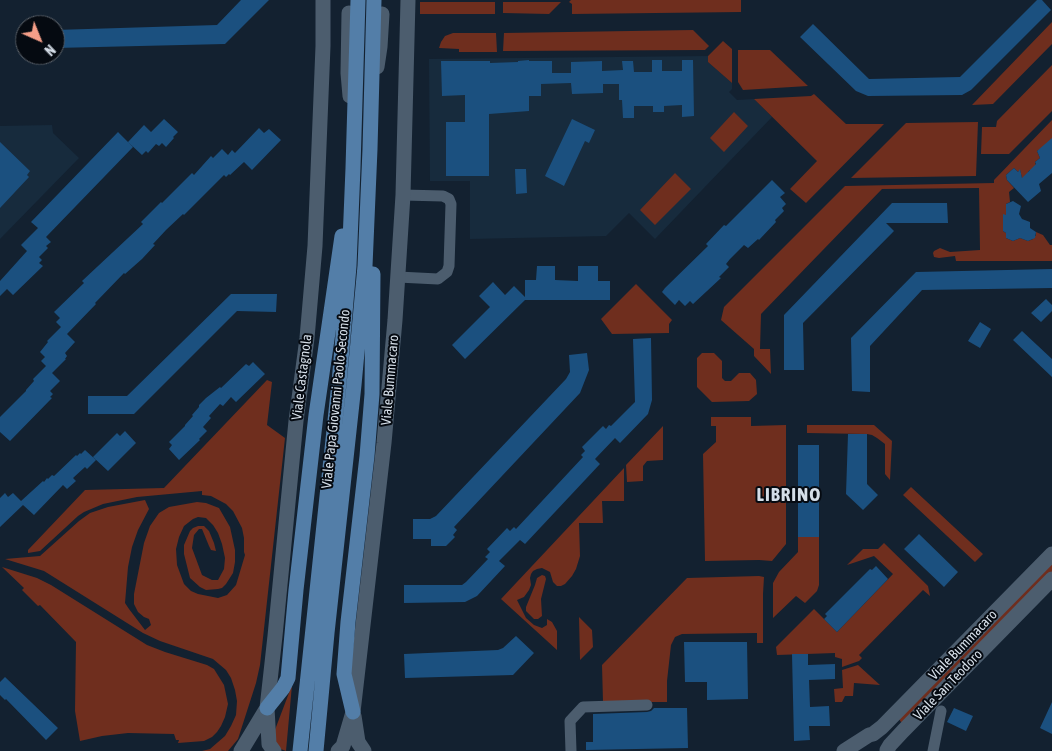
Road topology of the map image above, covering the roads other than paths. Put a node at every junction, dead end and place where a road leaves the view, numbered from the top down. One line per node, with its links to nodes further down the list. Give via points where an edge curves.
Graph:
1 (323, 6): 12 (main road, Viale Castagnola, via 315,246)
2 (353, 7): 6 (main road, Viale Papa Giovanni Paolo Secondo)
3 (378, 7): 5 (main road, Viale Papa Giovanni Paolo Secondo)
4 (408, 7): 7 (main road, Viale Bummacaro)
5 (370, 149): 14 (main road, via 372,394 344,674); 16 (main road, Viale Papa Giovanni Paolo Secondo, via 363,286)
6 (353, 168): 12 (main road, via 316,415 288,678); 19 (main road, Viale Papa Giovanni Paolo Secondo, via 339,383)
7 (403, 195): 8 (main road, Viale Bummacaro); 8 (street, via 449,199 449,266 438,279)
8 (398, 277): 14 (main road, Viale Bummacaro, via 384,443)
9 (1052, 554): 15 (main road, Viale Bummacaro)
10 (1052, 579): 24 (main road, Viale San Teodoro, via 903,731 890,745)
11 (647, 705): 22 (street, via 583,706 570,721)
12 (267, 708): 17 (main road); 18 (main road, Viale Castagnola, via 269,744)
13 (941, 711): 25 (street)
14 (353, 712): 20 (main road, via 343,746); 21 (main road, via 358,742)
15 (866, 742): 23 (main road, Viale Bummacaro); 24 (main road, via 876,734 883,737)
16 (316, 750)
17 (241, 751)
18 (274, 751)
19 (300, 751)
20 (338, 751)
21 (364, 751)
22 (570, 751)
23 (844, 751)
24 (891, 751)
25 (933, 751)

